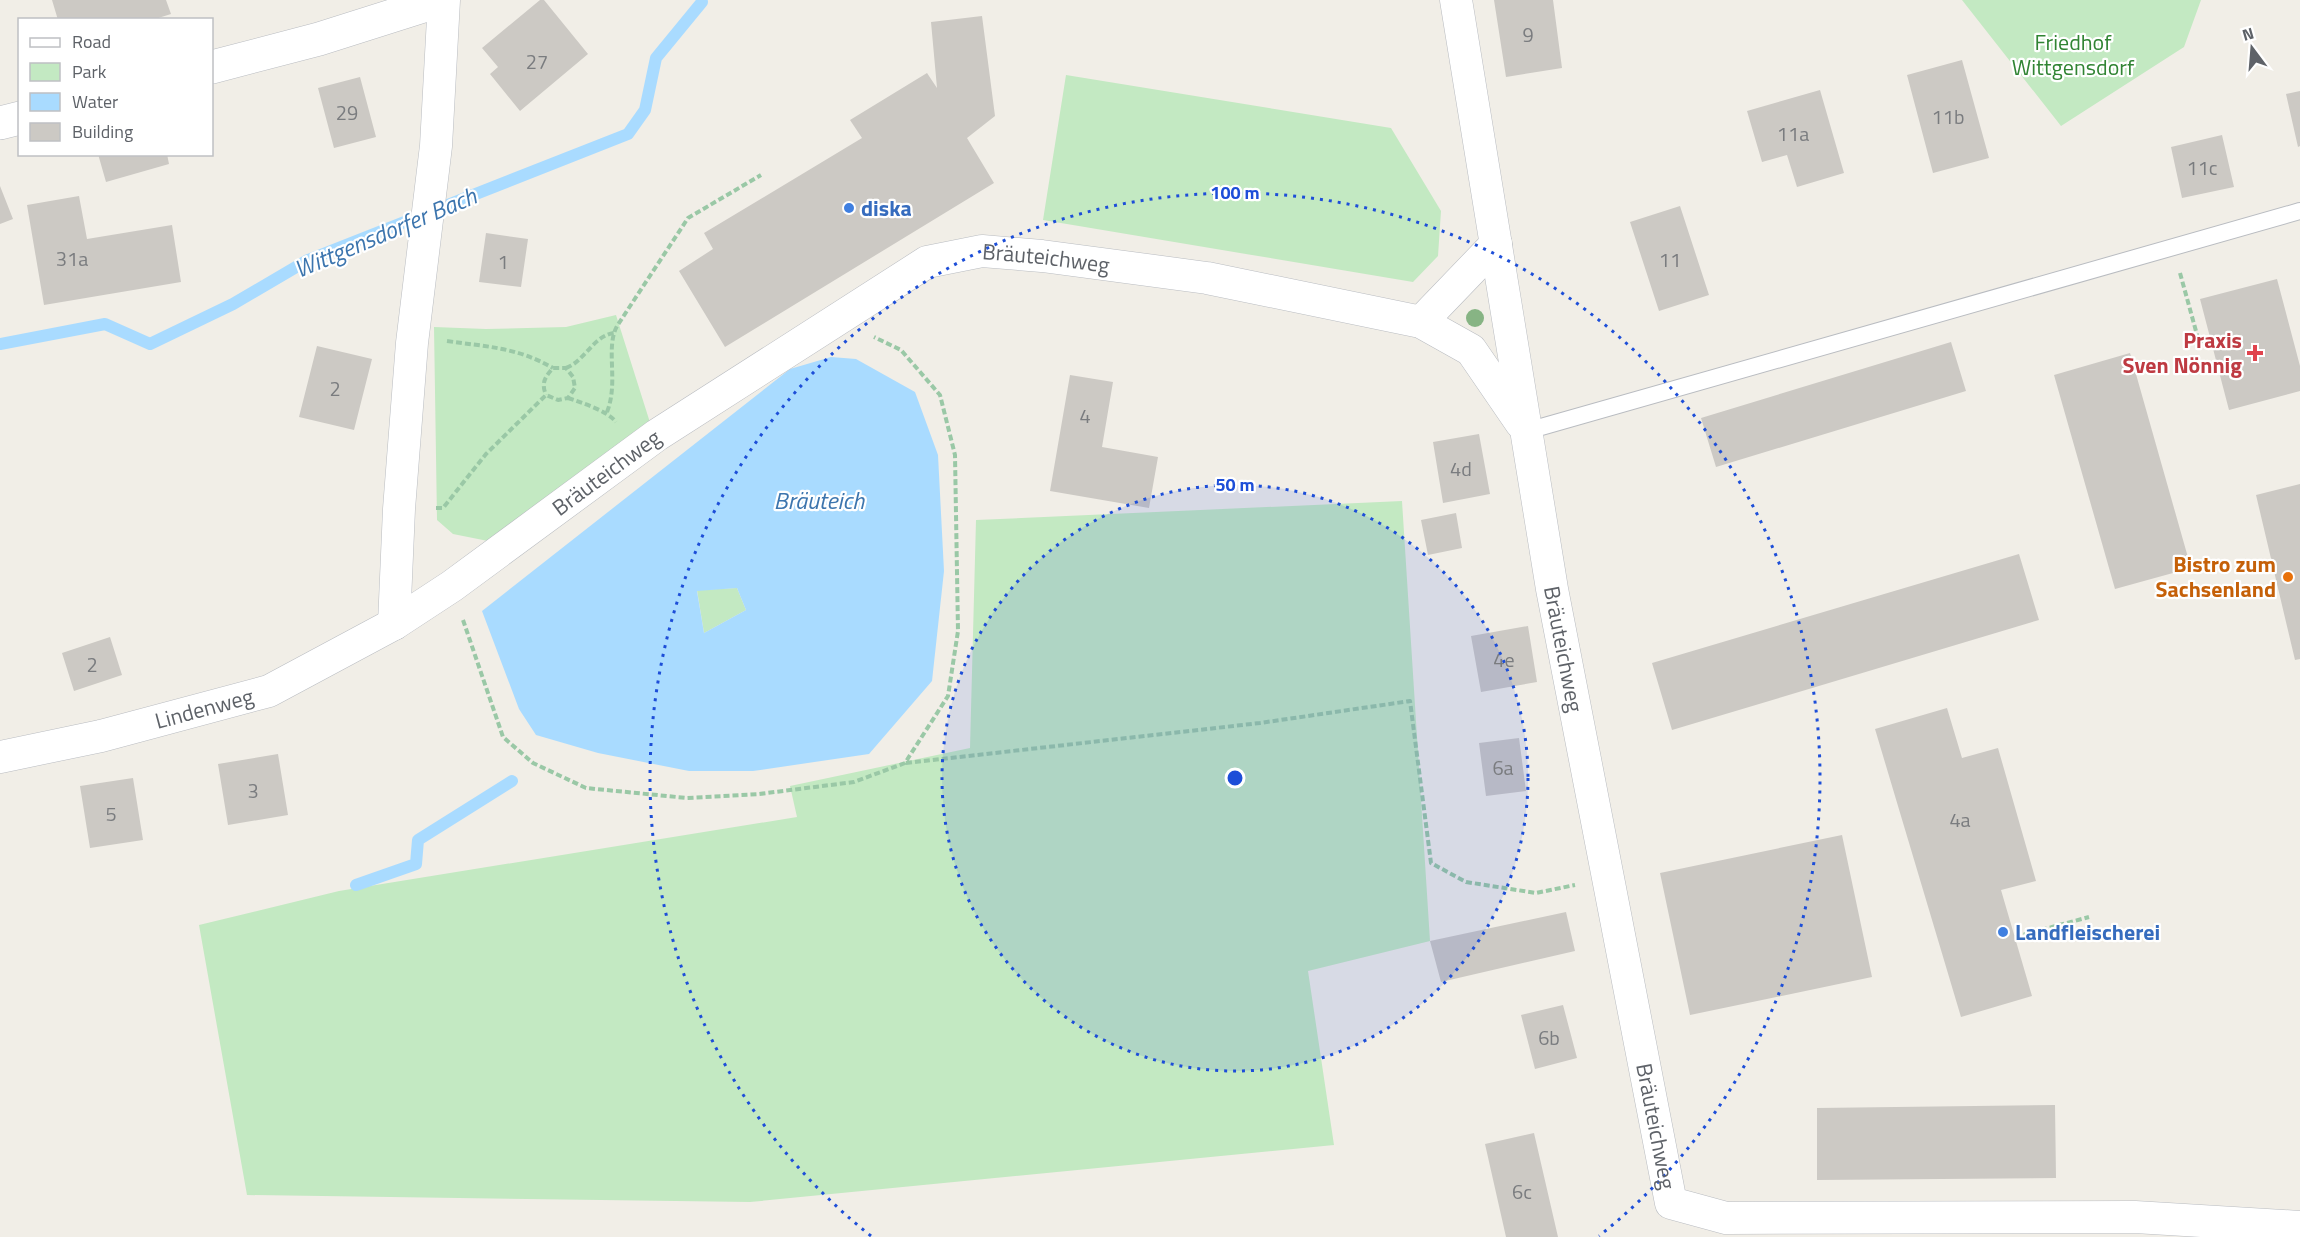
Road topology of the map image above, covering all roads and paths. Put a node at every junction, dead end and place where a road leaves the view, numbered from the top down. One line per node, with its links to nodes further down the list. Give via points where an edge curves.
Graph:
1 (443, 0): 3 (street); 14 (street, via 436,146)
2 (1456, 0): 8 (street, Bräuteichweg)
3 (213, 67)
4 (18, 118): 5 (street)
5 (0, 123)
6 (761, 175): 12 (path, via 688,218)
7 (2300, 211): 9 (lane)
8 (1496, 244): 11 (street); 21 (street, Bräuteichweg)
9 (2173, 249): 13 (path, via 2199,342); 21 (lane)
10 (840, 317): 11 (street, Bräuteichweg, via 927,262 982,251 1207,278); 23 (street, Bräuteichweg, via 657,435); 26 (path, via 901,350 940,395 955,455 958,631 948,696)
11 (1421, 322): 21 (street, Bräuteichweg, via 1471,350)
12 (614, 333): 16 (path, via 603,334); 19 (path, via 614,380)
13 (2211, 339)
14 (412, 343): 15 (path, via 443,340 500,346 530,355); 22 (street)
15 (553, 368): 16 (path); 17 (path, via 545,377)
16 (566, 368): 18 (path, via 575,388)
17 (546, 395): 18 (path, via 558,400); 22 (path, via 486,454 442,508)
18 (568, 398): 19 (path)
19 (607, 412): 20 (path)
20 (615, 420)
21 (1527, 431): 27 (street, Bräuteichweg, via 1552,589)
22 (399, 509): 24 (street)
23 (452, 586): 24 (street, Bräuteichweg); 26 (path, via 503,737 533,763 586,788 687,798 759,794 854,782)
24 (394, 624): 25 (street, Lindenweg, via 269,691 101,736)
25 (0, 757)
26 (905, 763): 27 (path, via 1260,723 1410,701 1431,863 1466,882 1536,893)
27 (1608, 879): 30 (street, Bräuteichweg, via 1671,1203 1726,1218 2135,1217)
28 (2089, 917): 29 (path)
29 (2015, 938)
30 (2300, 1227)

